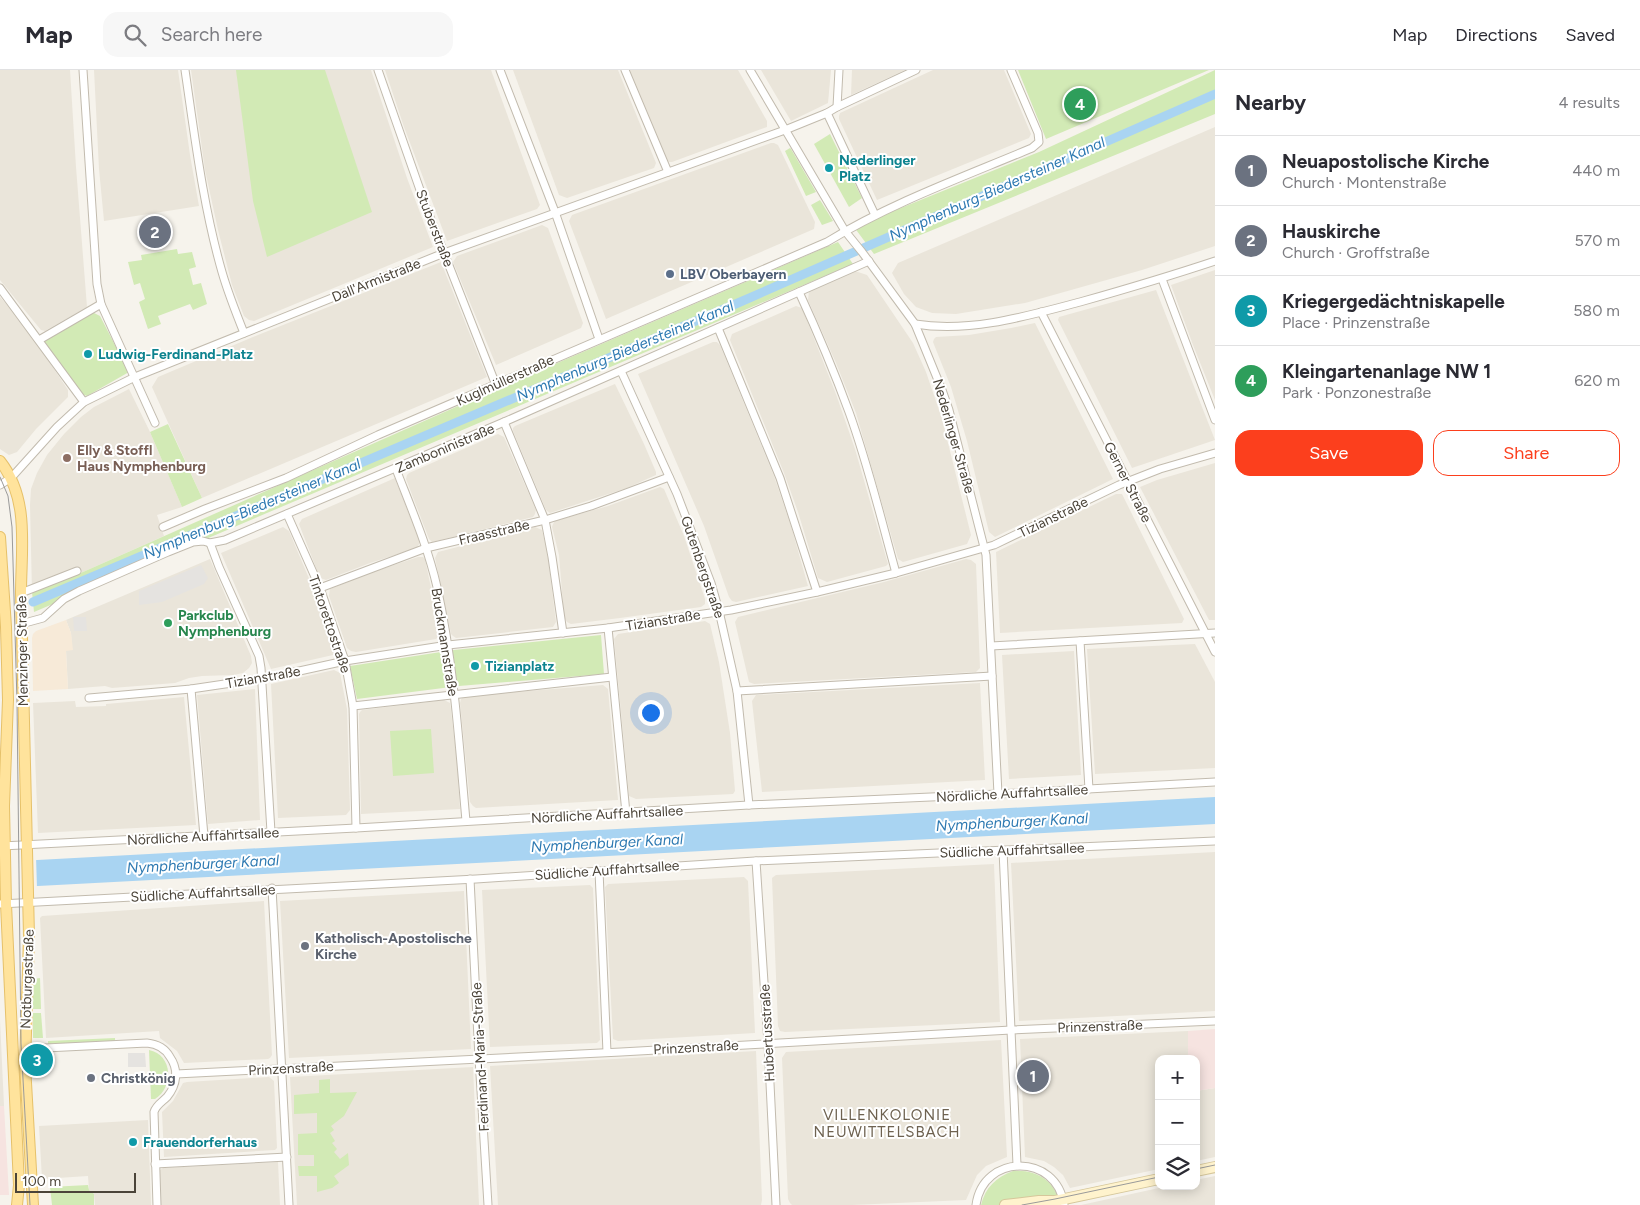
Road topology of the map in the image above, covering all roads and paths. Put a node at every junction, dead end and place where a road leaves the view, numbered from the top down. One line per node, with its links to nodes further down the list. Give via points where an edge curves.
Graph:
1 (83, 70): 23 (street)
2 (185, 70): 27 (street, via 207,210 222,272)
3 (378, 70): 17 (street, Stuberstraße)
4 (500, 70): 14 (street)
5 (625, 70): 13 (street)
6 (750, 70): 12 (street, Nederlinger Straße)
7 (839, 70): 10 (street)
8 (916, 70): 10 (street, Dall'Armistraße)
9 (1012, 70): 15 (street, Kuglmüllerstraße, via 1039,142 1032,148)
10 (837, 107): 11 (street, Dall'Armistraße)
11 (827, 113): 12 (street, Dall'Armistraße); 15 (street)
12 (785, 130): 13 (street, Dall'Armistraße); 16 (street, Nederlinger Straße)
13 (668, 172): 14 (street, Dall'Armistraße)
14 (555, 212): 17 (street, Dall'Armistraße); 28 (street)
15 (875, 215): 16 (street, Kuglmüllerstraße)
16 (845, 231): 18 (street, Nederlinger Straße); 28 (street, Kuglmüllerstraße, via 827,242)
17 (444, 253): 27 (street, Dall'Armistraße); 32 (street, Stuberstraße)
18 (869, 261): 22 (street, Zamboninistraße); 25 (street, Nederlinger Straße)
19 (1215, 261): 20 (street)
20 (1162, 279): 24 (street); 34 (street)
21 (0, 288): 29 (street)
22 (799, 292): 26 (street, Zamboninistraße); 52 (street, via 849,412)
23 (101, 304): 29 (street); 31 (street)
24 (1041, 312): 25 (street, via 950,327); 42 (street, Gerner Straße)
25 (915, 324): 49 (street, Nederlinger Straße, via 949,410)
26 (718, 328): 30 (street, Zamboninistraße); 54 (street, via 776,470)
27 (244, 333): 31 (street, Dall'Armistraße)
28 (599, 339): 32 (street, Kuglmüllerstraße)
29 (38, 340): 33 (street)
30 (620, 371): 36 (street, Zamboninistraße); 40 (street, Gutenbergstraße)
31 (135, 377): 33 (street, Dall'Armistraße); 35 (street)
32 (496, 385): 46 (street, Kuglmüllerstraße, via 286,478)
33 (84, 402): 41 (street, Dall'Armistraße)
34 (1215, 420)
35 (154, 422)
36 (504, 422): 39 (street, Zamboninistraße); 45 (street)
37 (1215, 453): 42 (street, Tizianstraße)
38 (0, 461): 41 (main road, Menzinger Straße)
39 (396, 469): 44 (street, Zamboninistraße); 50 (street, Bruckmannstraße)
40 (669, 477): 45 (street, Fraasstraße, via 622,496); 56 (street, Gutenbergstraße, via 699,548)
41 (11, 478): 43 (street, Dall'Armistraße); 55 (main road, Menzinger Straße, via 19,498 21,517)
42 (1128, 481): 49 (street, Tizianstraße, via 1001,542); 61 (street, Gerner Straße)
43 (0, 485)
44 (287, 514): 48 (street, Zamboninistraße); 53 (street, Tintorettostraße)
45 (545, 520): 50 (street, Fraasstraße); 60 (street)
46 (163, 527)
47 (0, 537): 85 (main road, Menzinger Straße, via 7,691)
48 (210, 544): 57 (street, Zamboninistraße, via 193,542 79,591 64,599 43,618); 69 (street, via 258,656)
49 (984, 547): 52 (street, Tizianstraße); 64 (street, Nederlinger Straße)
50 (426, 548): 53 (street, Fraasstraße); 63 (street, Bruckmannstraße)
51 (77, 571): 55 (street)
52 (896, 572): 54 (street, Tizianstraße)
53 (320, 588): 66 (street, Tintorettostraße)
54 (817, 592): 56 (street, Tizianstraße)
55 (20, 593): 57 (main road, Menzinger Straße)
56 (719, 611): 58 (street, Tizianstraße); 71 (street, Gutenbergstraße)
57 (21, 624): 86 (main road, Menzinger Straße)
58 (608, 628): 60 (street, Tizianstraße); 68 (street)
59 (1215, 633): 61 (street)
60 (563, 634): 63 (street, Tizianstraße)
61 (1206, 634): 62 (street); 65 (street, Gerner Straße)
62 (1080, 641): 64 (street); 76 (street)
63 (448, 645): 66 (street, Tizianstraße); 72 (street, Bruckmannstraße)
64 (991, 646): 67 (street, Nederlinger Straße)
65 (1215, 652)
66 (346, 660): 69 (street, Tizianstraße); 74 (street, Tintorettostraße)
67 (992, 676): 71 (street); 77 (street, Nederlinger Straße)
68 (612, 677): 72 (street); 79 (street)
69 (262, 678): 70 (street, Tizianstraße); 82 (street)
70 (191, 689): 73 (street, Tizianstraße); 83 (street)
71 (737, 691): 78 (street, Gutenbergstraße)
72 (454, 694): 74 (street); 80 (street, Bruckmannstraße)
73 (90, 698)
74 (353, 706): 81 (street, Tintorettostraße)
75 (1215, 782): 76 (street, Nördliche Auffahrtsallee)
76 (1088, 789): 77 (street, Nördliche Auffahrtsallee)
77 (998, 794): 78 (street, Nördliche Auffahrtsallee)
78 (749, 805): 79 (street, Nördliche Auffahrtsallee)
79 (626, 813): 80 (street, Nördliche Auffahrtsallee)
80 (466, 821): 81 (street, Nördliche Auffahrtsallee)
81 (356, 828): 82 (street, Nördliche Auffahrtsallee)
82 (271, 832): 83 (street, Nördliche Auffahrtsallee)
83 (204, 836): 86 (street, Nördliche Auffahrtsallee)
84 (1215, 841): 87 (street, Südliche Auffahrtsallee)
85 (2, 846): 86 (street, Nördliche Auffahrtsallee); 93 (main road, Menzinger Straße)
86 (26, 846): 92 (main road, Menzinger Straße)
87 (1003, 850): 88 (street, Südliche Auffahrtsallee); 97 (street)
88 (756, 861): 89 (street, Südliche Auffahrtsallee); 98 (street, Hubertusstraße)
89 (599, 871): 90 (street, Südliche Auffahrtsallee); 100 (street)
90 (470, 879): 91 (street, Südliche Auffahrtsallee); 101 (street, Ferdinand-Maria-Straße)
91 (272, 888): 94 (street, Südliche Auffahrtsallee); 102 (street)
92 (27, 891): 94 (main road, Notburgastraße)
93 (6, 892): 95 (main road, Notburgastraße)
94 (28, 903): 95 (street, Südliche Auffahrtsallee); 99 (main road, Notburgastraße)
95 (3, 904): 111 (main road, Notburgastraße)
96 (1215, 1021): 97 (street, Prinzenstraße)
97 (1011, 1030): 98 (street, Prinzenstraße); 106 (street)
98 (768, 1043): 100 (street, Prinzenstraße); 116 (street, Hubertusstraße)
99 (25, 1049): 103 (street, via 152,1044 168,1054); 112 (main road, Notburgastraße)
100 (607, 1052): 101 (street, Prinzenstraße)
101 (479, 1058): 102 (street, Prinzenstraße); 115 (street, Ferdinand-Maria-Straße)
102 (282, 1068): 103 (street, Prinzenstraße); 104 (street)
103 (176, 1074): 105 (street, via 169,1094 154,1112)
104 (287, 1157): 105 (street); 114 (street)
105 (155, 1164): 113 (street)
106 (1017, 1166): 110 (street, via 1033,1167 1047,1174 1058,1186); 117 (street, via 1001,1170 988,1179)
107 (1215, 1167): 108 (main road)
108 (1200, 1170)
109 (1155, 1180): 110 (main road)
110 (1061, 1202): 118 (main road); 119 (main road)
111 (18, 1205)
112 (32, 1205)
113 (157, 1205)
114 (289, 1205)
115 (488, 1205)
116 (776, 1205)
117 (976, 1205)
118 (1005, 1205)
119 (1045, 1205)

